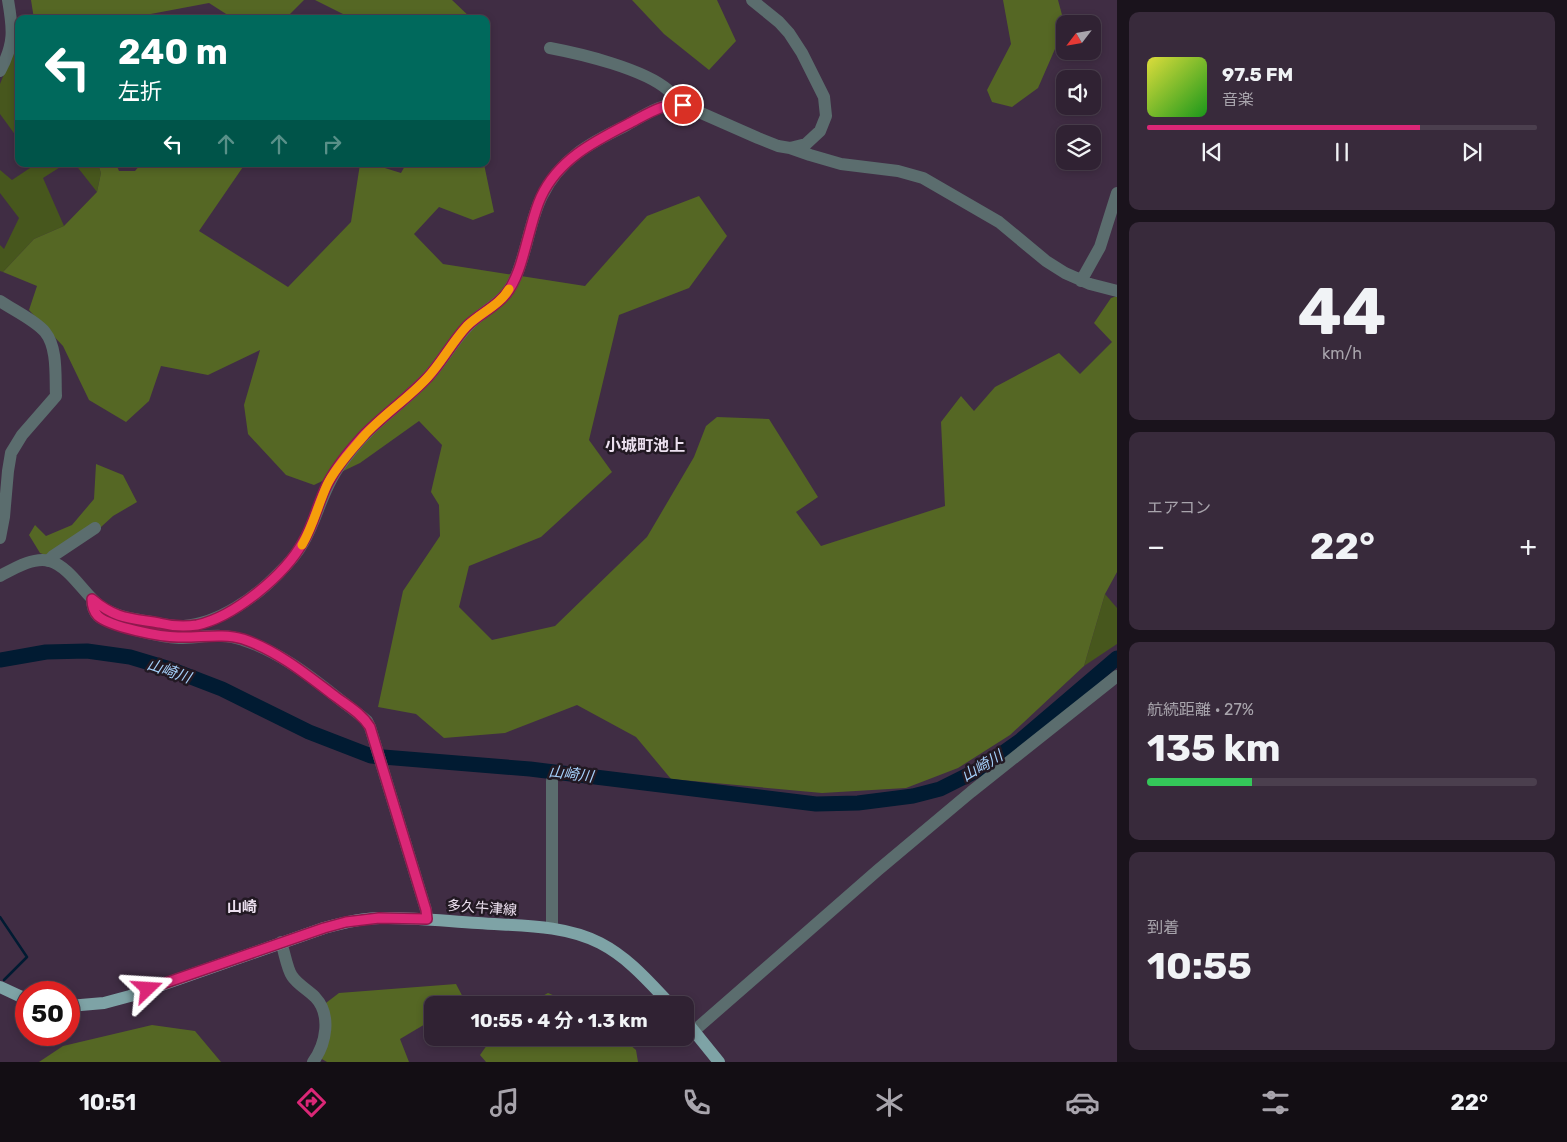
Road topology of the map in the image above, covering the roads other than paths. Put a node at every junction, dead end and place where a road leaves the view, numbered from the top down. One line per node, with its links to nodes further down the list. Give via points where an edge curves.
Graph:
1 (8, 0): 3 (street)
2 (752, 0): 8 (street, via 789,33 824,97 826,116 820,131 806,144)
3 (15, 25)
4 (15, 32): 6 (street)
5 (550, 48): 7 (street, via 575,52 647,77 668,90)
6 (0, 71)
7 (675, 104): 8 (street); 17 (street, via 653,111 592,143 567,161 542,195 506,294 470,323 426,379 364,435 328,484 303,543 267,585 240,605 197,625 182,626 121,617)
8 (790, 148): 10 (street, via 841,164 898,171 923,178 998,222 1046,261)
9 (1117, 193): 10 (street, via 1100,247)
10 (1081, 281): 11 (street)
11 (1117, 291)
12 (0, 302): 14 (street, via 46,334 54,356 56,396 22,435 11,453)
13 (95, 528): 15 (street)
14 (0, 538)
15 (48, 561): 16 (street, via 28,563); 17 (street, via 66,571)
16 (0, 576)
17 (92, 599): 20 (street, via 96,613 111,624 180,638 241,639 277,655 309,675 362,717 370,727)
18 (1117, 676): 27 (street, via 971,792)
19 (552, 781): 21 (street)
20 (427, 919): 21 (main road, 多久牛津線); 22 (main road, 多久牛津線, via 379,918 346,922)
21 (552, 928): 25 (main road, 多久牛津線, via 591,939 620,955)
22 (281, 942): 26 (main road, 多久牛津線, via 130,996); 28 (street, via 292,976 316,998 325,1014 325,1030 318,1054)
23 (0, 987): 24 (main road)
24 (15, 994)
25 (663, 996)
26 (80, 1005)
27 (694, 1030): 29 (main road)
28 (312, 1062)
29 (719, 1062)

